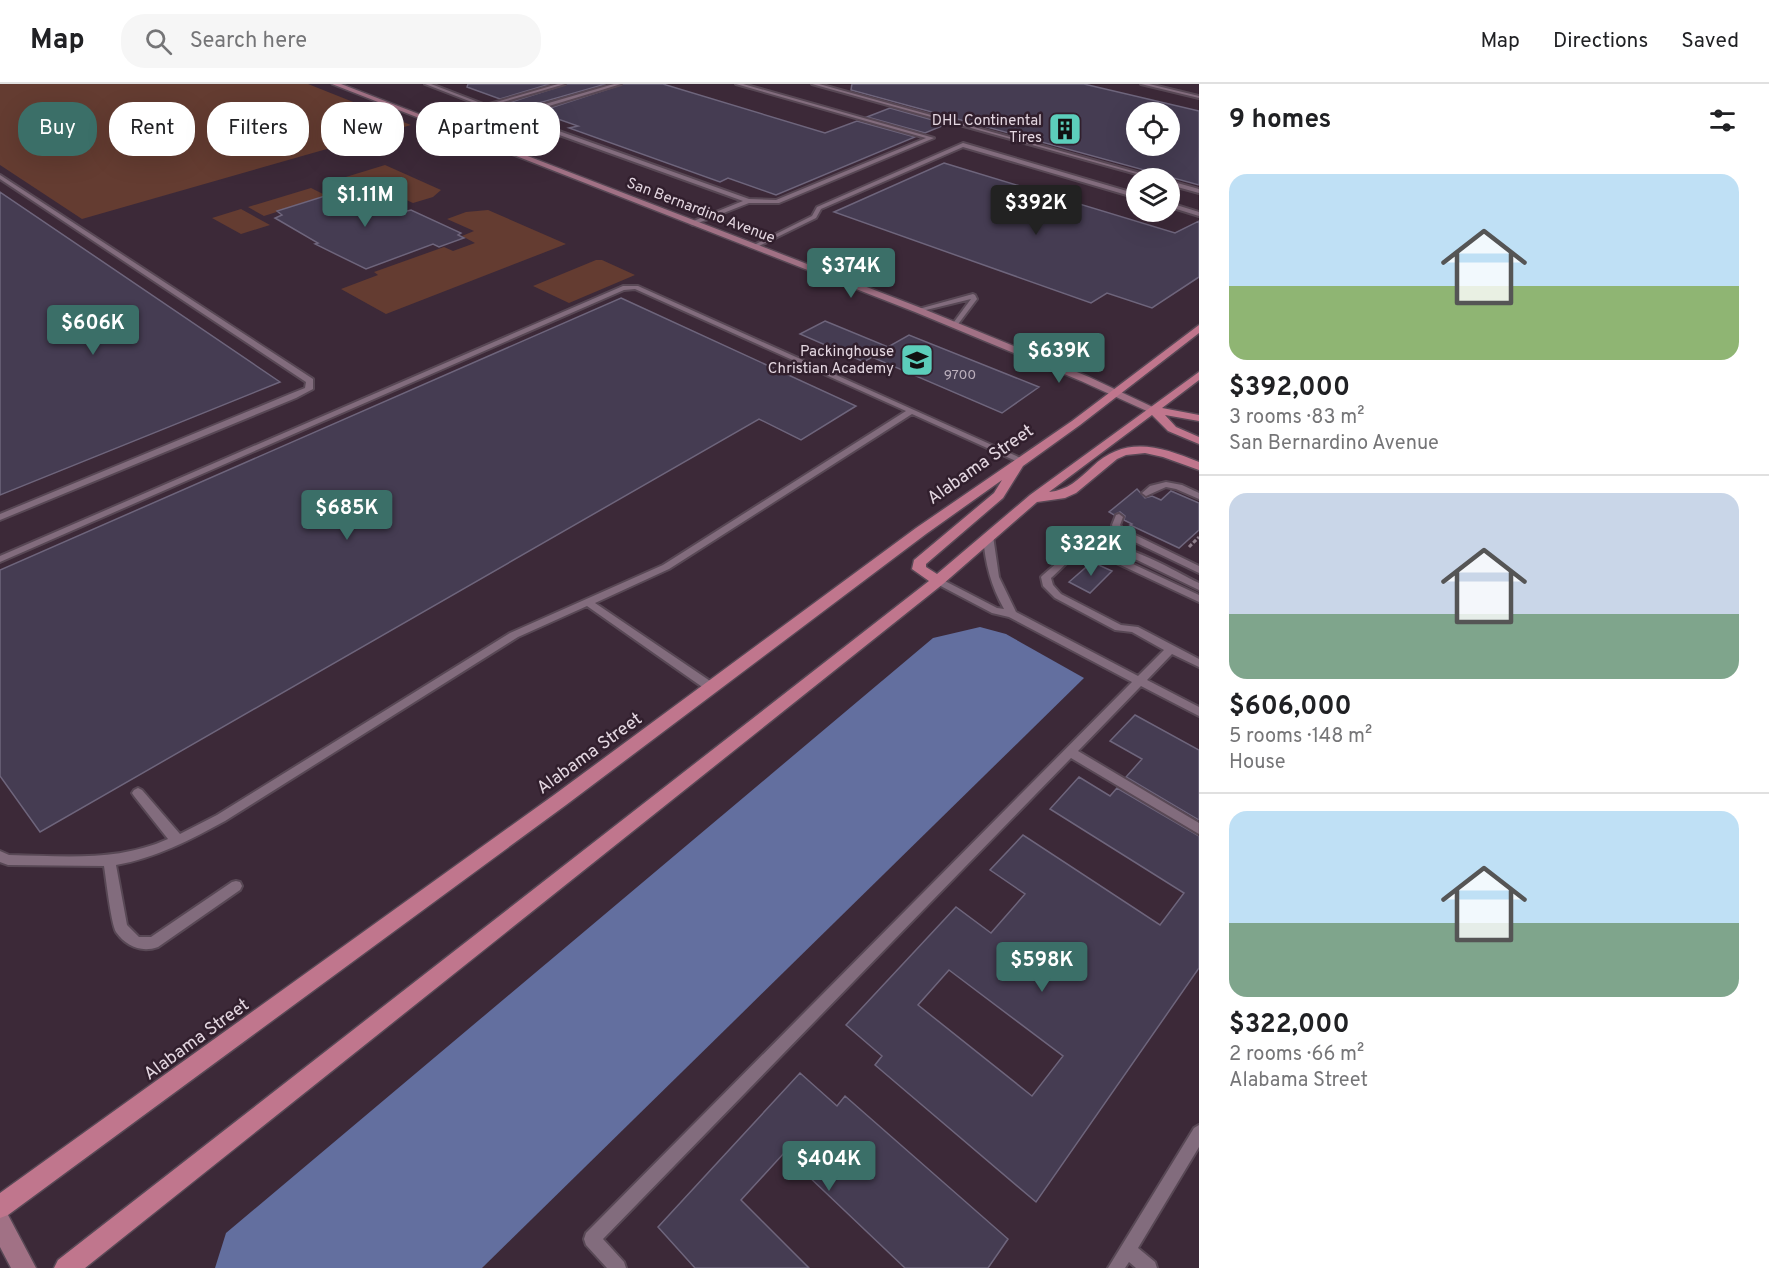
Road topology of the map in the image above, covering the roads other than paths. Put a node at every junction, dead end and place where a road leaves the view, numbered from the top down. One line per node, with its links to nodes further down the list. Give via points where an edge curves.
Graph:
1 (335, 84): 12 (main road, San Bernardino Avenue)
2 (427, 84): 9 (lane)
3 (563, 84): 10 (lane)
4 (619, 84): 11 (lane)
5 (738, 84): 20 (lane, via 931,138 777,202)
6 (814, 84): 15 (lane)
7 (1143, 84): 8 (lane)
8 (1199, 97)
9 (475, 102)
10 (500, 102)
11 (557, 102)
12 (416, 116)
13 (560, 133): 20 (lane)
14 (518, 156): 23 (main road, San Bernardino Avenue)
15 (1126, 170)
16 (0, 177): 39 (lane, via 310,381 309,389)
17 (1180, 186): 18 (lane)
18 (1199, 191)
19 (1126, 193): 24 (lane, via 963,145 819,208 814,217)
20 (748, 201): 23 (lane)
21 (1180, 208): 22 (lane)
22 (1199, 214)
23 (693, 224): 24 (main road, San Bernardino Avenue)
24 (753, 247): 25 (main road, San Bernardino Avenue)
25 (918, 310): 26 (main road, San Bernardino Avenue); 26 (lane, via 974,296)
26 (954, 326): 29 (main road, San Bernardino Avenue)
27 (1199, 327): 29 (main road, Alabama Street)
28 (1199, 375): 30 (main road)
29 (1115, 392): 30 (main road, San Bernardino Avenue); 34 (main road, Alabama Street)
30 (1153, 410): 32 (main road, San Bernardino Avenue); 33 (main road, San Bernardino Avenue, via 1172,429); 38 (main road)
31 (911, 411): 34 (lane); 43 (lane, via 636,287 623,288); 48 (lane, via 666,567)
32 (1199, 418)
33 (1199, 441)
34 (1021, 460): 45 (main road, via 999,495 919,563 919,569); 53 (main road, Alabama Street)
35 (1199, 466): 38 (main road, via 1146,450 1124,452 1113,456 1069,492)
36 (1146, 493): 37 (lane, via 1164,484)
37 (1199, 496)
38 (1034, 498): 41 (main road)
39 (0, 517)
40 (1119, 517): 44 (lane, via 1119,531)
41 (988, 536): 45 (main road); 49 (lane, via 995,588)
42 (1106, 547): 46 (lane, via 1124,551); 47 (lane, via 1115,559); 50 (lane, via 1083,546 1046,577 1048,586 1058,596 1119,628 1134,629)
43 (0, 559)
44 (1199, 570)
45 (938, 581): 49 (lane, via 995,611); 67 (main road)
46 (1199, 587)
47 (1199, 599)
48 (587, 602): 53 (lane); 58 (lane, via 514,635)
49 (1012, 614): 52 (lane)
50 (1171, 649): 51 (lane); 52 (lane)
51 (1199, 663)
52 (1139, 682): 54 (lane); 55 (lane)
53 (712, 688): 63 (main road, Alabama Street)
54 (1199, 712)
55 (1071, 752): 57 (lane); 68 (lane, via 592,1239)
56 (138, 793): 58 (lane)
57 (1199, 830)
58 (177, 842): 60 (lane)
59 (0, 856): 60 (lane, via 8,860)
60 (109, 861): 61 (lane, via 121,928 136,943 153,943)
61 (236, 886)
62 (1199, 1133): 65 (lane)
63 (0, 1207)
64 (0, 1223): 66 (main road)
65 (1127, 1250): 69 (lane); 70 (lane)
66 (24, 1268)
67 (66, 1268)
68 (618, 1268)
69 (1116, 1268)
70 (1149, 1268)

